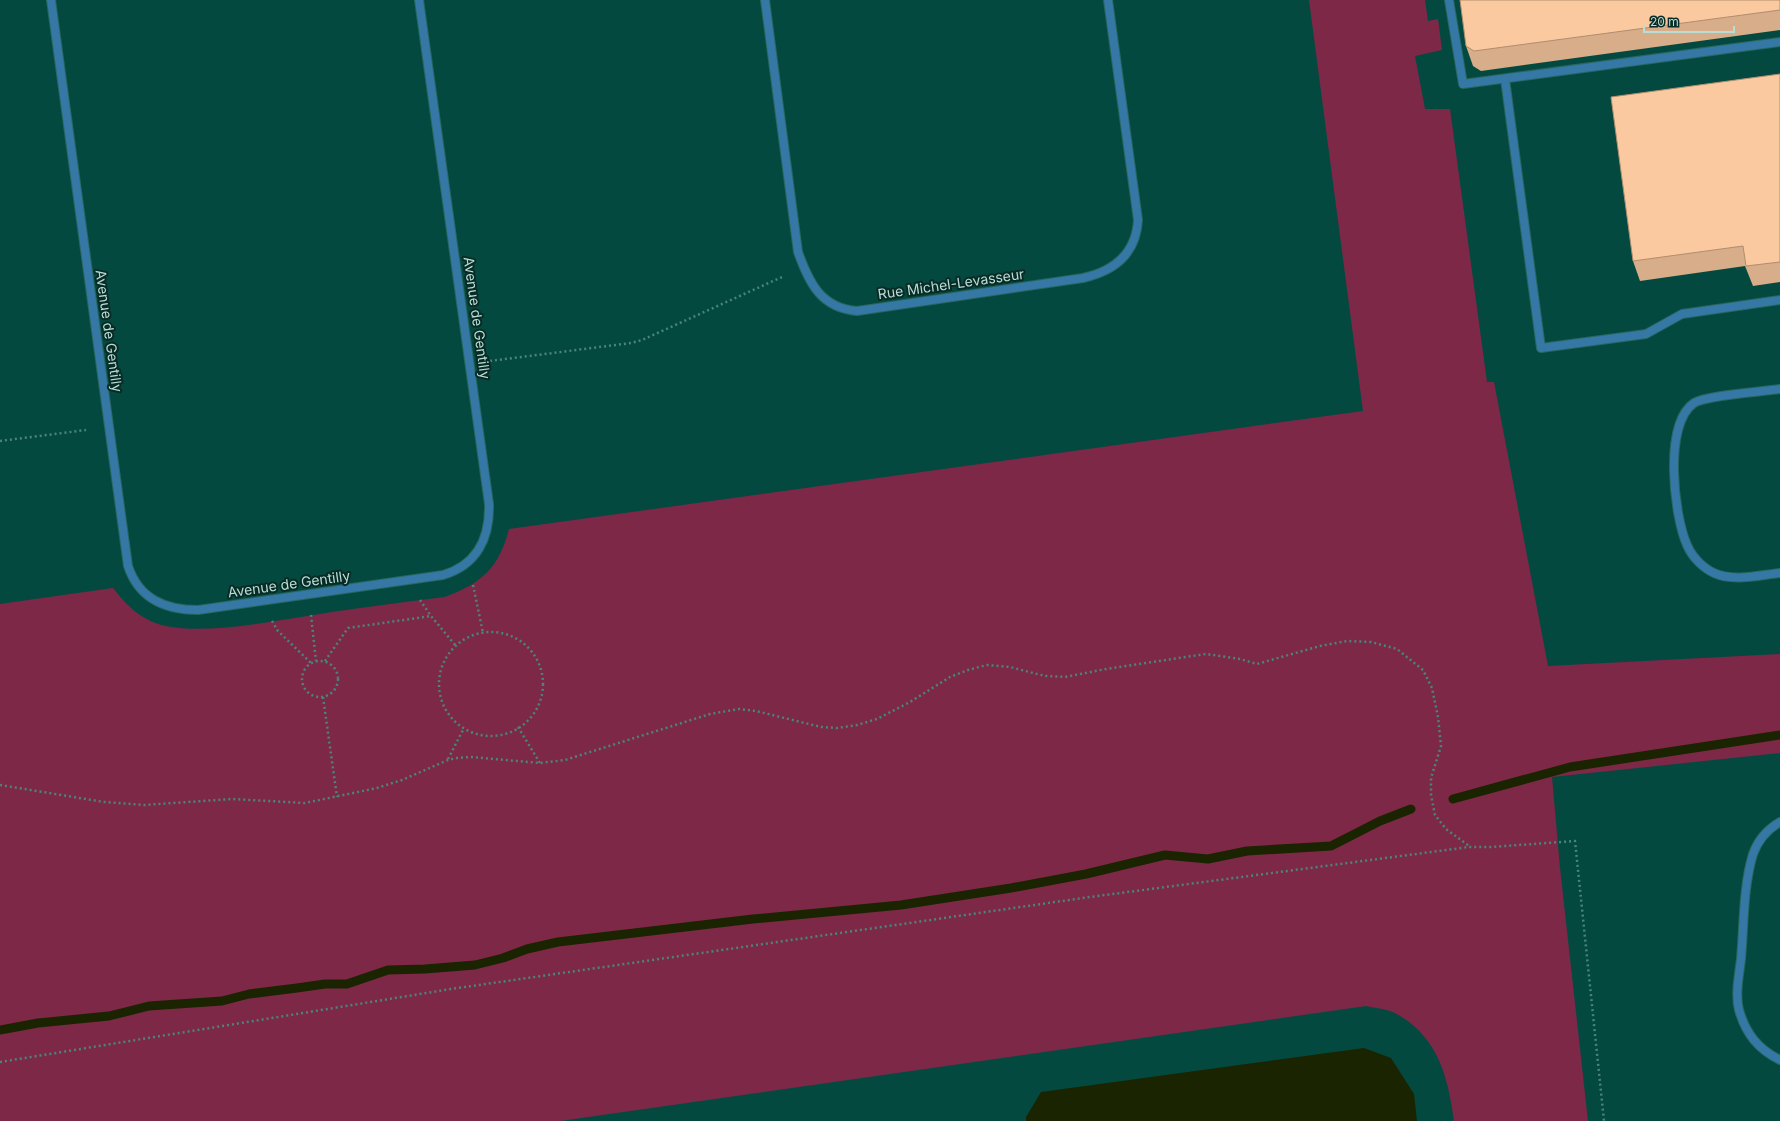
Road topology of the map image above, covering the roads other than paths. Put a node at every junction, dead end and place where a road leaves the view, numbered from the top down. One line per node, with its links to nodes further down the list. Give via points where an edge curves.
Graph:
1 (51, 0): 2 (street, Avenue de Gentilly, via 128,566 138,587 155,601 181,610 198,610 443,575 465,566 474,556 487,531 489,504)
2 (419, 0)
3 (765, 0): 4 (street, Rue Michel-Levasseur, via 798,252 808,279 816,290 834,306 857,311 1083,278 1103,272 1125,256 1137,234 1138,220)
4 (1108, 0)
5 (1449, 0): 7 (street, via 1463,84)
6 (1780, 42): 7 (street)
7 (1504, 79): 8 (street, via 1541,348 1646,334 1682,314)
8 (1780, 300)
9 (1780, 389): 10 (street, via 1706,398 1694,403 1684,413 1677,436 1674,467 1676,506 1681,527 1688,546 1699,563 1714,573 1731,578)
10 (1780, 573)
11 (1780, 822): 12 (street, via 1762,836 1754,853 1747,884 1738,1008 1745,1028 1754,1040 1767,1053)
12 (1780, 1060)

